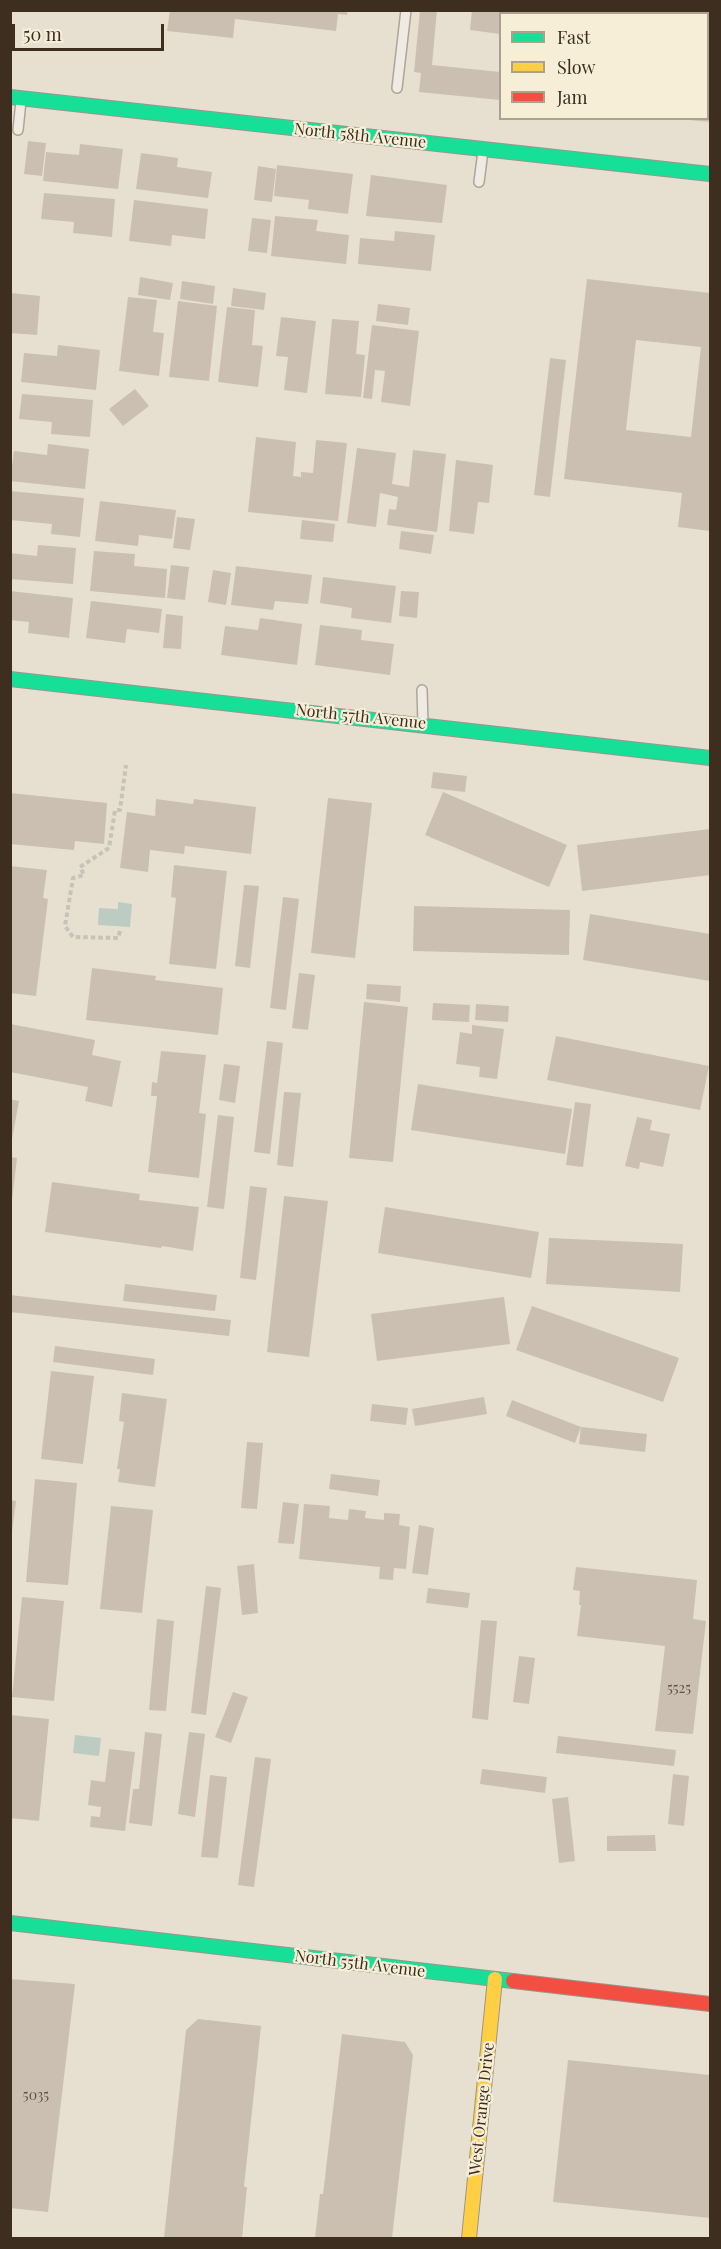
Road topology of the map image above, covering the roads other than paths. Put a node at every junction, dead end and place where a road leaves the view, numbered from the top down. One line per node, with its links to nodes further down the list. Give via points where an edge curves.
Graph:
1 (406, 10): 2 (lane)
2 (397, 88)
3 (16, 98): 4 (lane); 5 (street, North 58th Avenue)
4 (18, 130)
5 (483, 149): 6 (street, North 58th Avenue); 7 (lane)
6 (711, 174)
7 (479, 182)
8 (10, 679): 10 (street, North 57th Avenue)
9 (422, 690): 10 (lane)
10 (423, 724): 11 (street, North 57th Avenue)
11 (711, 758)
12 (10, 1923): 13 (street, North 55th Avenue)
13 (495, 1979): 14 (street, North 55th Avenue); 15 (street, West Orange Drive)
14 (711, 2004)
15 (469, 2238)

